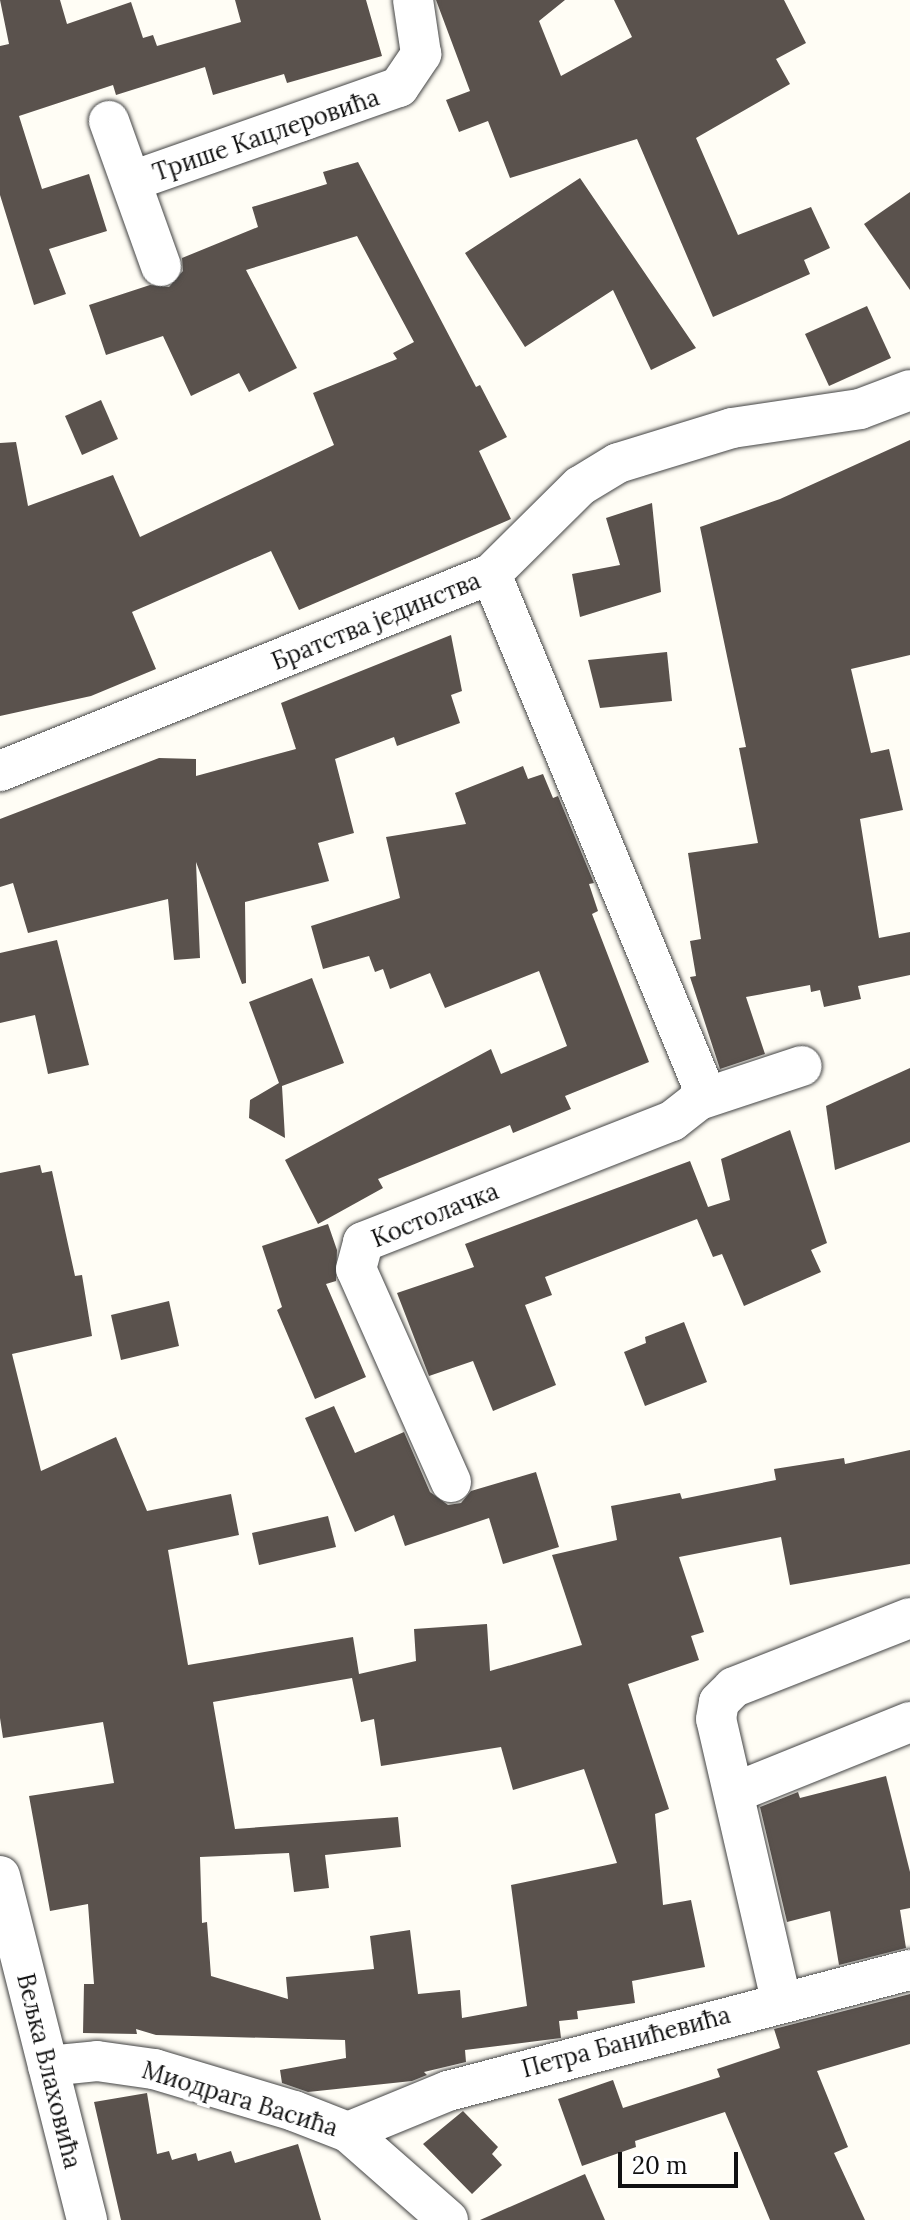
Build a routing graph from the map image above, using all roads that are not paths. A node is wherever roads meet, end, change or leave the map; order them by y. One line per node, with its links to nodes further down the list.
1 (413, 0): 3 (street, Трише Кацлеровића)
2 (109, 121): 3 (street, Трише Кацлеровића)
3 (132, 181): 4 (street, Трише Кацлеровића)
4 (161, 266)
5 (910, 390): 6 (street, Братства јединства)
6 (491, 574): 7 (street, Братства јединства); 9 (street)
7 (0, 771)
8 (802, 1066): 9 (street, Костолачка)
9 (699, 1100): 10 (street, Костолачка)
10 (451, 1482)
11 (910, 1618): 13 (street)
12 (910, 1722): 13 (street)
13 (736, 1792): 16 (street)
14 (0, 1876): 17 (street, Вељка Влаховића)
15 (910, 1970): 16 (street, Петра Банићевића)
16 (781, 2000): 18 (street, Петра Банићевића)
17 (48, 2066): 18 (street, Миодрага Васића); 19 (street, Вељка Влаховића)
18 (348, 2132): 20 (street, Миодрага Васића)
19 (87, 2220)
20 (448, 2220)

